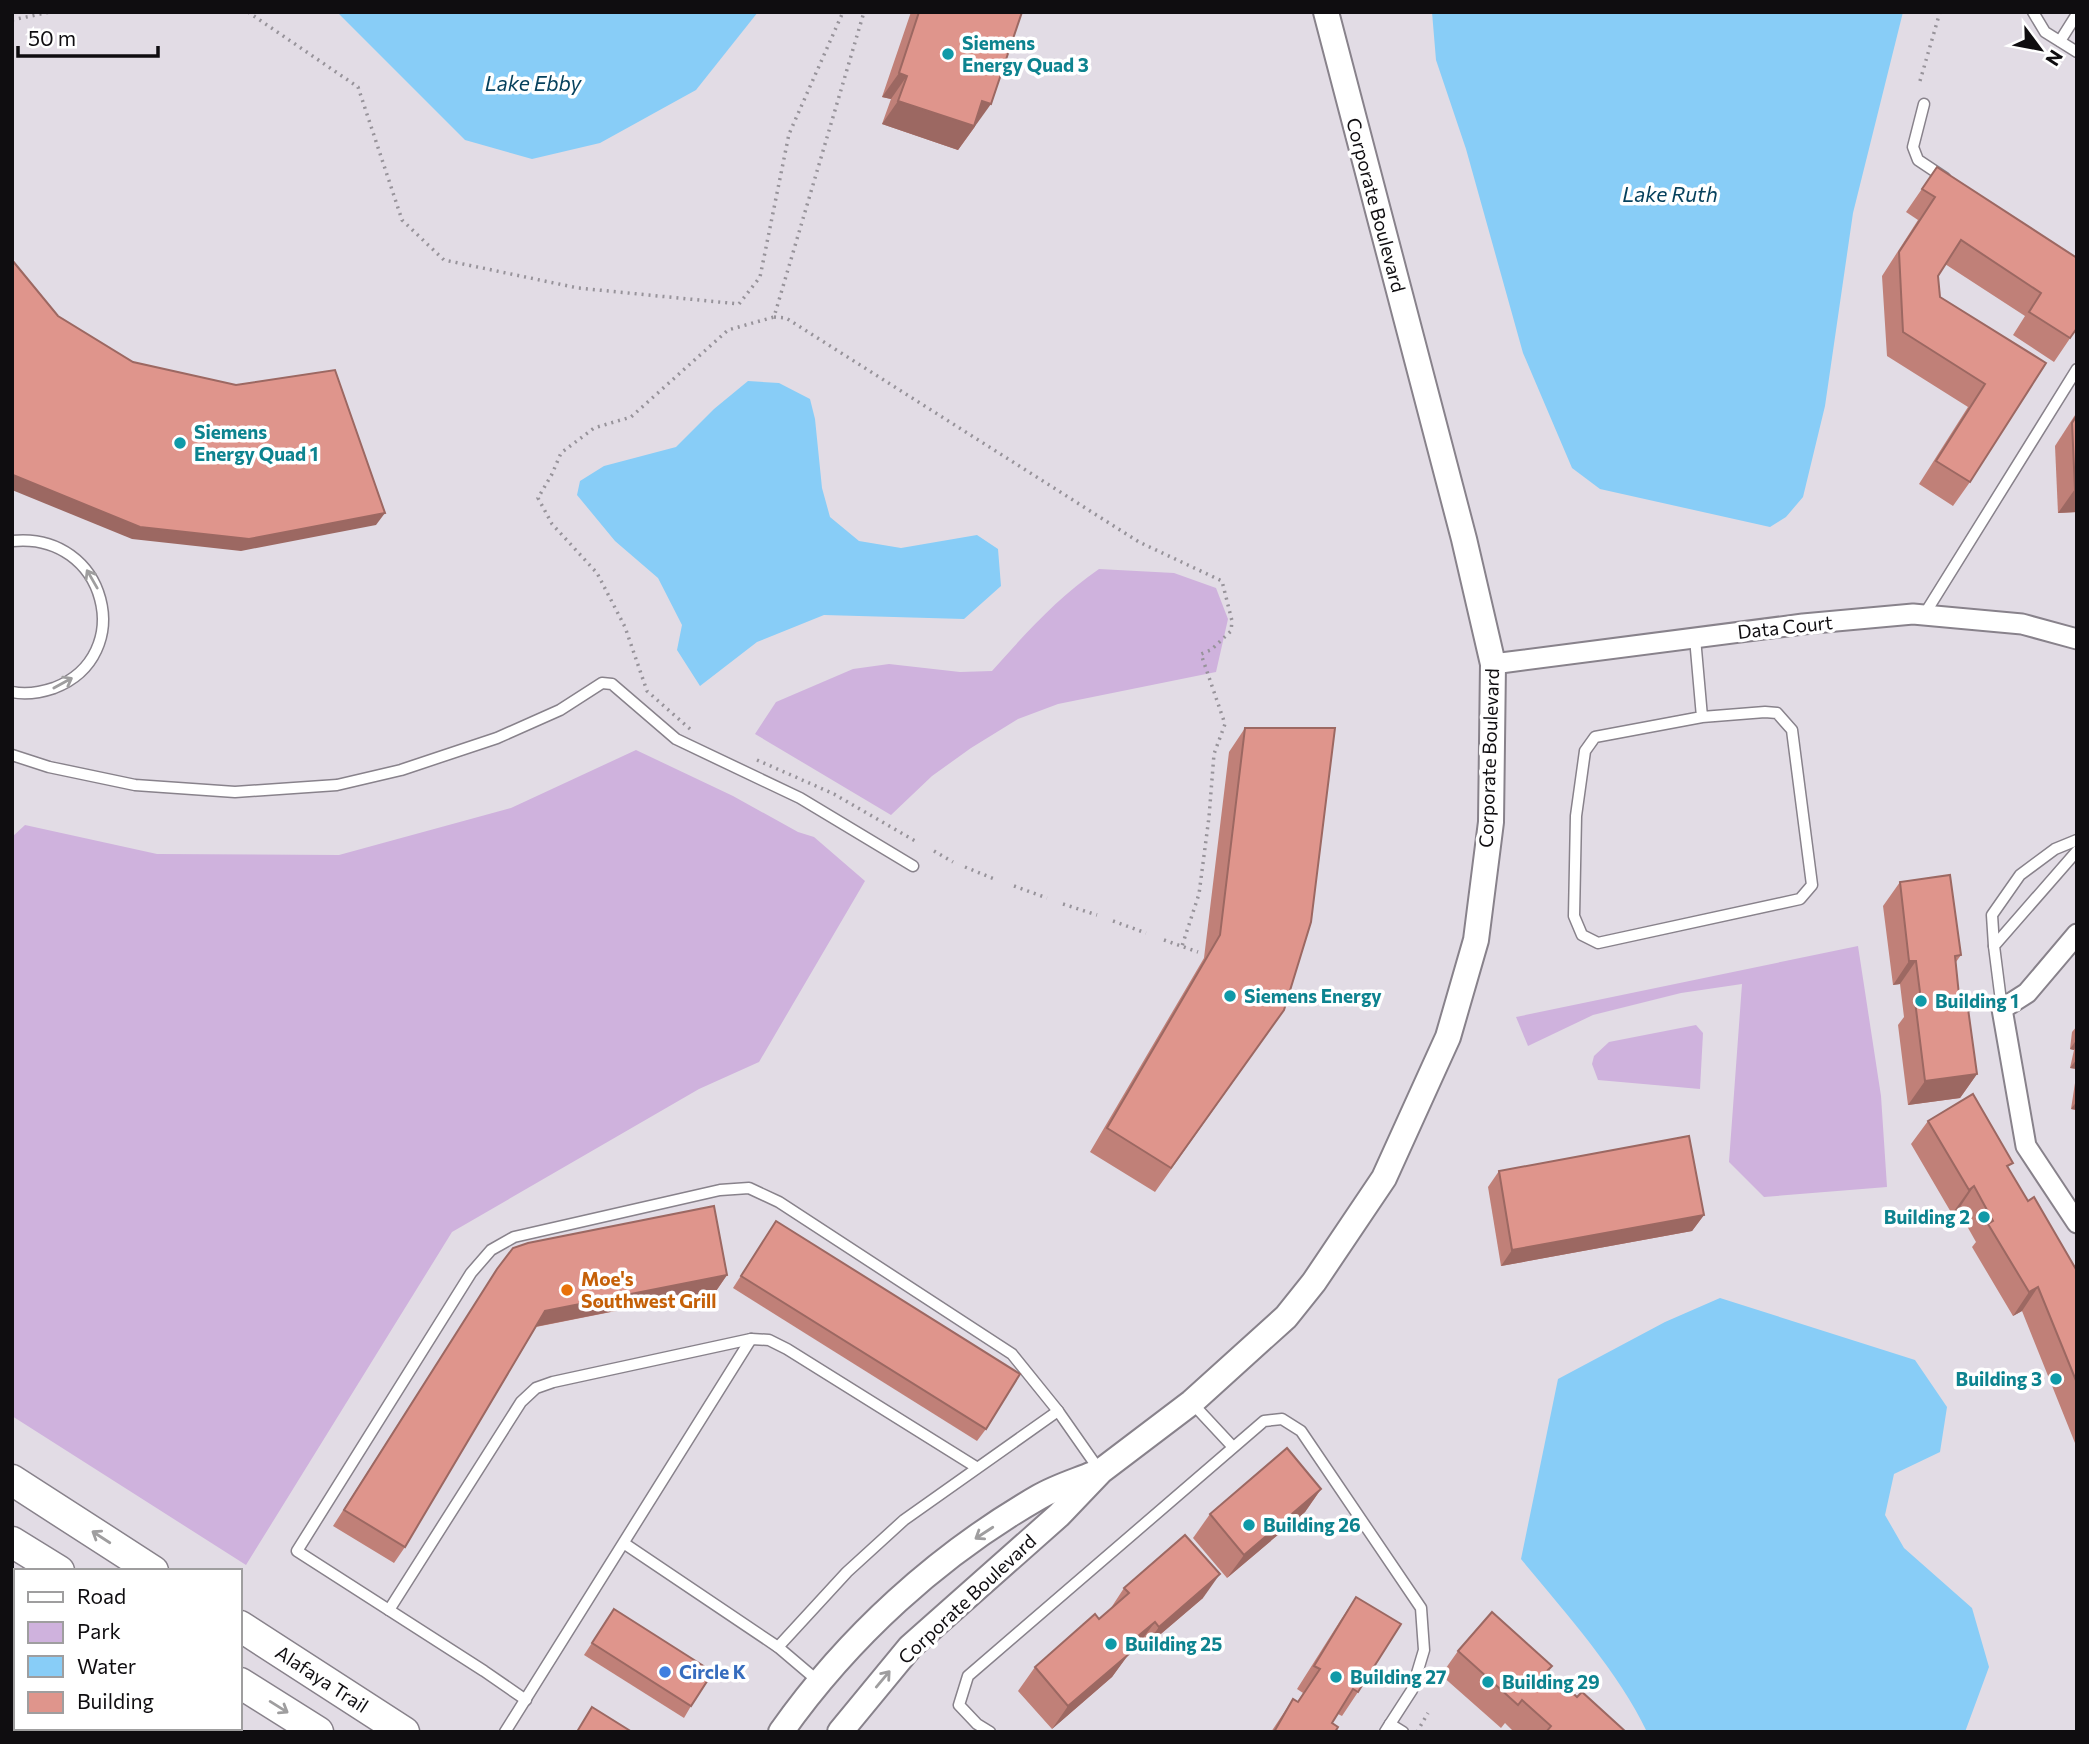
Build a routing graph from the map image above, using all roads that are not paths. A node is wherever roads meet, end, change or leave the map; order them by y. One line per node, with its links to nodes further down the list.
1 (1326, 12): 13 (street, Corporate Boulevard)
2 (2033, 12): 4 (lane)
3 (2077, 14): 4 (lane)
4 (2060, 41): 5 (lane)
5 (2077, 52)
6 (1924, 104): 7 (lane)
7 (1952, 183)
8 (2077, 369): 10 (lane)
9 (12, 541): 14 (lane, one-way to 9)
10 (1923, 615): 11 (street, Data Court); 12 (street, Data Court)
11 (1695, 638): 13 (street, Data Court); 15 (lane)
12 (2077, 639)
13 (1493, 664): 25 (street, Corporate Boulevard)
14 (12, 692)
15 (1702, 717): 15 (lane)
16 (12, 755): 19 (lane)
17 (2077, 840): 21 (lane)
18 (2077, 851): 21 (lane)
19 (913, 866)
20 (2077, 934): 22 (street)
21 (1994, 946): 22 (lane)
22 (2002, 1009): 23 (street)
23 (2077, 1223)
24 (751, 1339): 28 (lane); 32 (lane); 35 (lane)
25 (1192, 1402): 27 (lane); 29 (street, Corporate Boulevard)
26 (1059, 1410): 28 (lane); 29 (lane); 35 (lane)
27 (1233, 1447): 41 (lane); 47 (lane)
28 (976, 1468): 37 (lane)
29 (1101, 1471): 38 (street, Corporate Boulevard, one-way to 38); 42 (street, Corporate Boulevard, one-way to 29)
30 (12, 1480): 34 (main road, one-way to 30)
31 (12, 1542): 33 (main road)
32 (625, 1544): 37 (lane); 40 (lane)
33 (56, 1569)
34 (150, 1569)
35 (389, 1610): 40 (lane)
36 (242, 1627): 44 (main road, Alafaya Trail)
37 (778, 1647): 38 (lane)
38 (818, 1681): 46 (street, Corporate Boulevard)
39 (242, 1684): 43 (main road, one-way to 43)
40 (526, 1700): 45 (lane)
41 (1387, 1728): 48 (lane)
42 (848, 1729)
43 (318, 1732)
44 (404, 1732)
45 (505, 1732)
46 (781, 1732)
47 (990, 1732)
48 (1403, 1732)

